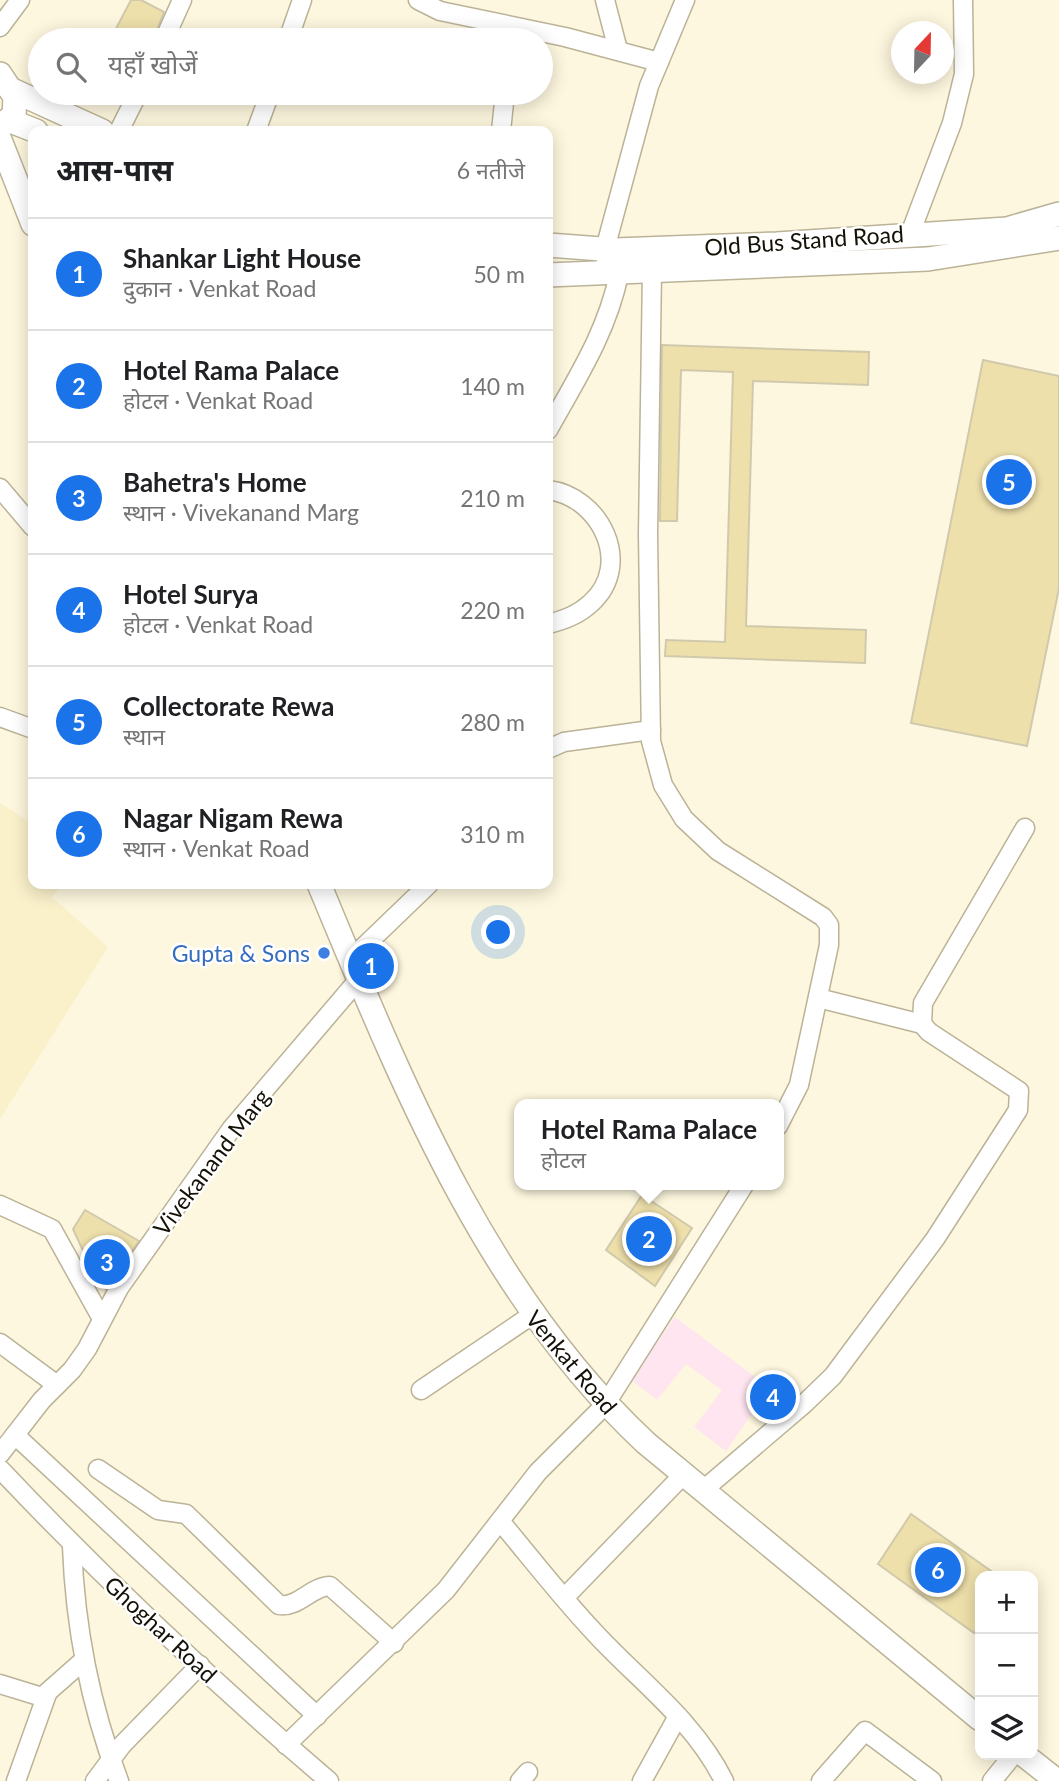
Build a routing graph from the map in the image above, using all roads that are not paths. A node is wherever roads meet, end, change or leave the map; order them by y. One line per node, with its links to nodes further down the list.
1 (20, 0): 8 (street)
2 (182, 0): 9 (street)
3 (302, 0): 10 (street)
4 (418, 0): 11 (street)
5 (605, 0): 13 (street)
6 (685, 0): 14 (street)
7 (963, 0): 29 (street)
8 (0, 27)
9 (169, 28)
10 (292, 28)
11 (492, 28)
12 (553, 40): 13 (street)
13 (618, 50): 14 (street)
14 (659, 62): 32 (street)
15 (5, 81): 16 (main road); 25 (main road)
16 (28, 93)
17 (52, 105): 21 (main road)
18 (132, 105): 22 (street)
19 (266, 105): 23 (street)
20 (504, 105): 24 (street)
21 (92, 126)
22 (122, 126)
23 (258, 126)
24 (502, 126)
25 (3, 129): 26 (main road); 27 (main road)
26 (28, 131)
27 (28, 208)
28 (1059, 214): 29 (main road, Old Bus Stand Road)
29 (910, 234): 32 (main road, Old Bus Stand Road)
30 (1059, 237): 33 (main road, Old Bus Stand Road)
31 (553, 245): 32 (main road, Old Bus Stand Road)
32 (605, 249): 34 (street)
33 (652, 271): 34 (main road, Old Bus Stand Road); 43 (street)
34 (614, 274): 35 (main road, Old Bus Stand Road); 36 (street)
35 (553, 275)
36 (553, 421)
37 (0, 488): 39 (street)
38 (553, 491): 40 (street)
39 (28, 521)
40 (553, 623)
41 (0, 717): 42 (street)
42 (28, 727)
43 (651, 730): 44 (street); 49 (street)
44 (553, 747)
45 (1025, 828): 50 (street)
46 (321, 889): 48 (main road, Venkat Road)
47 (425, 889): 48 (street, Vivekanand Marg)
48 (355, 969): 54 (main road, Venkat Road); 55 (street, Vivekanand Marg)
49 (818, 998): 50 (street); 51 (street)
50 (922, 1024): 65 (street)
51 (784, 1116)
52 (741, 1190): 59 (street)
53 (0, 1205): 55 (street)
54 (531, 1315): 58 (street); 59 (main road, Venkat Road)
55 (102, 1319): 57 (street, Vivekanand Marg)
56 (0, 1343): 57 (street)
57 (57, 1385): 60 (street, Vivekanand Marg)
58 (421, 1390)
59 (605, 1405): 64 (main road, Venkat Road); 66 (street)
60 (15, 1435): 61 (street, Vivekanand Marg); 75 (street)
61 (0, 1454)
62 (0, 1469): 67 (street, Ghoghar Road)
63 (98, 1469): 69 (street)
64 (684, 1474): 65 (main road, Venkat Road); 68 (street)
65 (702, 1491): 74 (main road, Venkat Road)
66 (500, 1521): 68 (street); 69 (street)
67 (72, 1546): 70 (street); 71 (street, Ghoghar Road)
68 (565, 1597): 76 (street)
69 (394, 1643): 75 (street)
70 (84, 1660): 73 (street); 78 (street)
71 (200, 1665): 77 (street, Ghoghar Road); 78 (street)
72 (0, 1684): 73 (street)
73 (47, 1694): 81 (street)
74 (975, 1715)
75 (317, 1716): 77 (street)
76 (678, 1716): 85 (street); 86 (street)
77 (286, 1745): 84 (street, Ghoghar Road)
78 (111, 1760): 82 (street); 83 (street)
79 (1009, 1760): 89 (street)
80 (1030, 1760): 90 (main road)
81 (16, 1781)
82 (94, 1781)
83 (119, 1781)
84 (329, 1781)
85 (642, 1781)
86 (724, 1781)
87 (821, 1781): 88 (street)
88 (932, 1781)
89 (992, 1781)
90 (1057, 1781)

